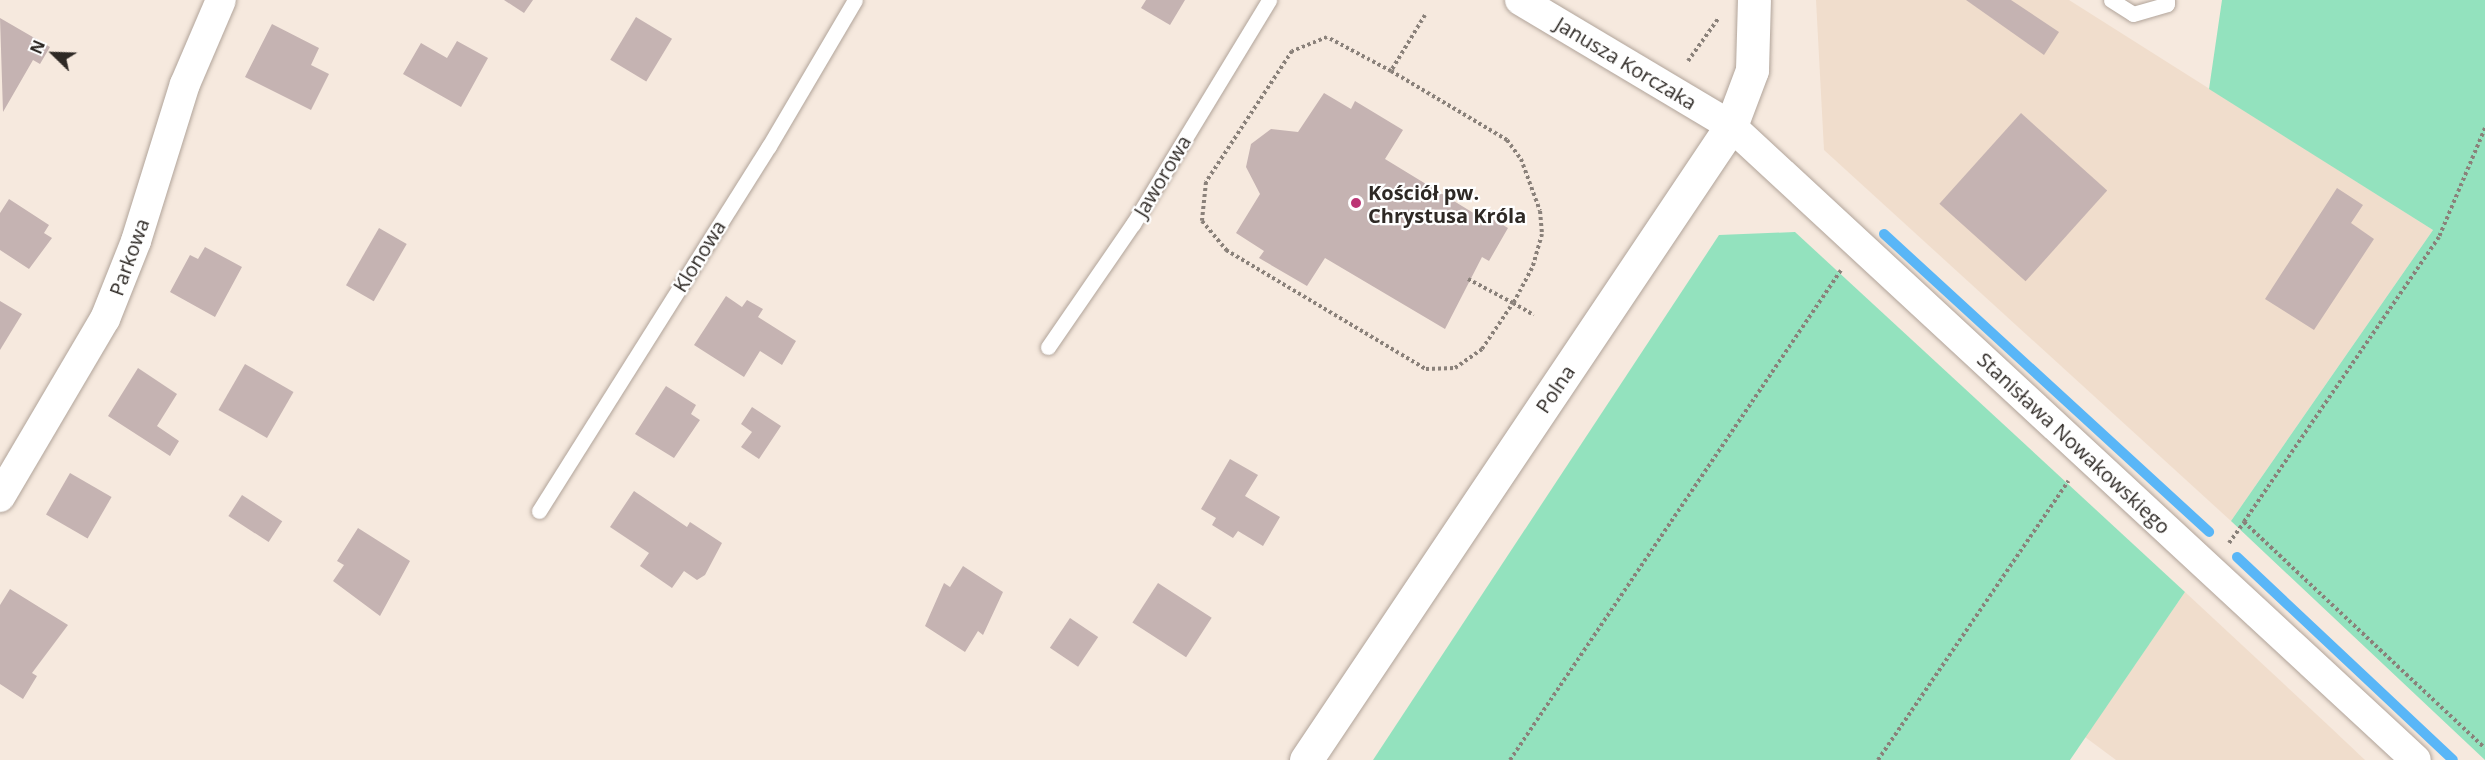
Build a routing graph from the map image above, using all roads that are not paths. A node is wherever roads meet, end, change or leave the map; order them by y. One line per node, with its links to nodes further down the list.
1 (221, 0): 10 (street, Parkowa)
2 (855, 0): 11 (lane, Klonowa)
3 (1269, 0): 9 (lane, Jaworowa)
4 (1520, 0): 8 (street, Janusza Korczaka)
5 (1754, 0): 8 (street, Polna)
6 (2111, 0): 7 (lane)
7 (2167, 0)
8 (1731, 126): 12 (street, Polna); 13 (street, Stanisława Nowakowskiego)
9 (1048, 347)
10 (0, 497)
11 (539, 511)
12 (1306, 760)
13 (2416, 760)

